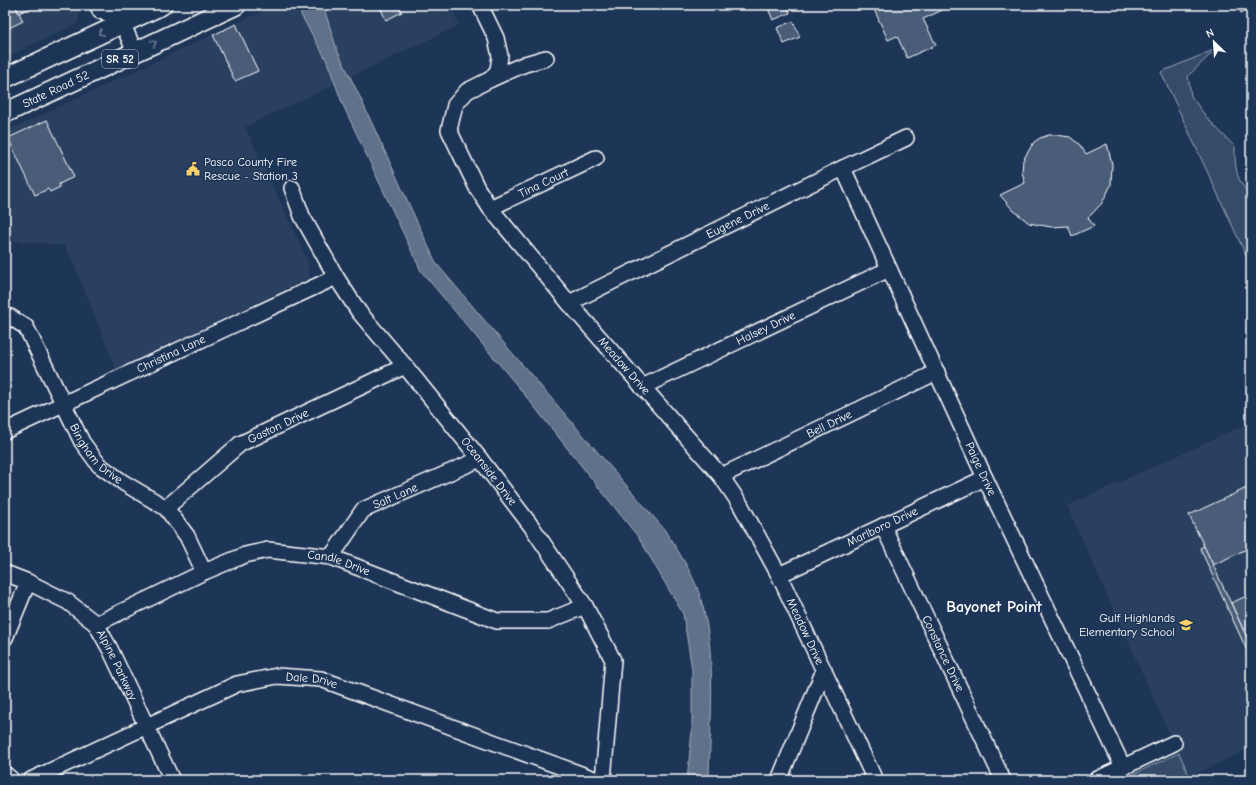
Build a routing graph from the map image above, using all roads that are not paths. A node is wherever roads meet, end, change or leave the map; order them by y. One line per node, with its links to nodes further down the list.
1 (98, 5): 6 (street)
2 (128, 5): 6 (street)
3 (162, 5): 6 (main road, SR 52)
4 (236, 5): 7 (main road, State Road 52 / SR 52, one-way to 4)
5 (480, 5): 10 (street)
6 (121, 21): 7 (street); 9 (main road, SR 52, one-way to 9)
7 (135, 52): 11 (main road, State Road 52 / SR 52)
8 (546, 58): 10 (street, Meadow Drive)
9 (5, 78)
10 (491, 79): 16 (street, Meadow Drive)
11 (5, 113)
12 (906, 138): 14 (street, Eugene Drive)
13 (596, 158): 16 (street, Tina Court)
14 (843, 168): 17 (street, Paige Drive); 19 (street, Eugene Drive)
15 (292, 188): 18 (street, Oceanside Drive)
16 (490, 208): 19 (street, Meadow Drive)
17 (889, 269): 22 (street, Paige Drive); 23 (street, Halsey Drive)
18 (336, 277): 21 (street, Oceanside Drive); 24 (street, Christina Lane)
19 (569, 303): 23 (street, Meadow Drive)
20 (8, 317): 24 (street, Bingham Drive)
21 (405, 366): 26 (street, Oceanside Drive); 29 (street, Gaston Drive)
22 (937, 372): 27 (street, Bell Drive); 28 (street, Paige Drive)
23 (642, 387): 27 (street, Meadow Drive)
24 (62, 404): 25 (street, Christina Lane); 29 (street, Bingham Drive)
25 (5, 431)
26 (480, 459): 31 (street, Salt Lane); 36 (street, Oceanside Drive)
27 (721, 476): 34 (street, Meadow Drive)
28 (985, 478): 30 (street, Marlboro Drive); 42 (street, Paige Drive)
29 (166, 508): 32 (street, Bingham Drive)
30 (884, 526): 34 (street, Marlboro Drive); 51 (street, Constance Drive)
31 (331, 557): 32 (street, Candle Drive); 36 (street, Candle Drive)
32 (204, 572): 37 (street, Candle Drive)
33 (5, 573): 35 (street, Alpine Parkway)
34 (779, 575): 39 (street, Meadow Drive)
35 (28, 582): 37 (street, Alpine Parkway); 38 (street)
36 (585, 606): 48 (street, Oceanside Drive)
37 (96, 624): 40 (street, Alpine Parkway)
38 (5, 638)
39 (824, 670): 49 (street, Meadow Drive); 50 (street, Meadow Drive)
40 (147, 726): 45 (street, Dale Drive); 46 (street, Alpine Parkway); 47 (street, Dale Drive)
41 (1174, 743): 42 (street)
42 (1123, 767): 52 (street)
43 (5, 774): 44 (street)
44 (12, 780)
45 (31, 780)
46 (172, 780)
47 (598, 780)
48 (604, 780)
49 (779, 780)
50 (875, 780)
51 (1004, 780)
52 (1096, 780)

